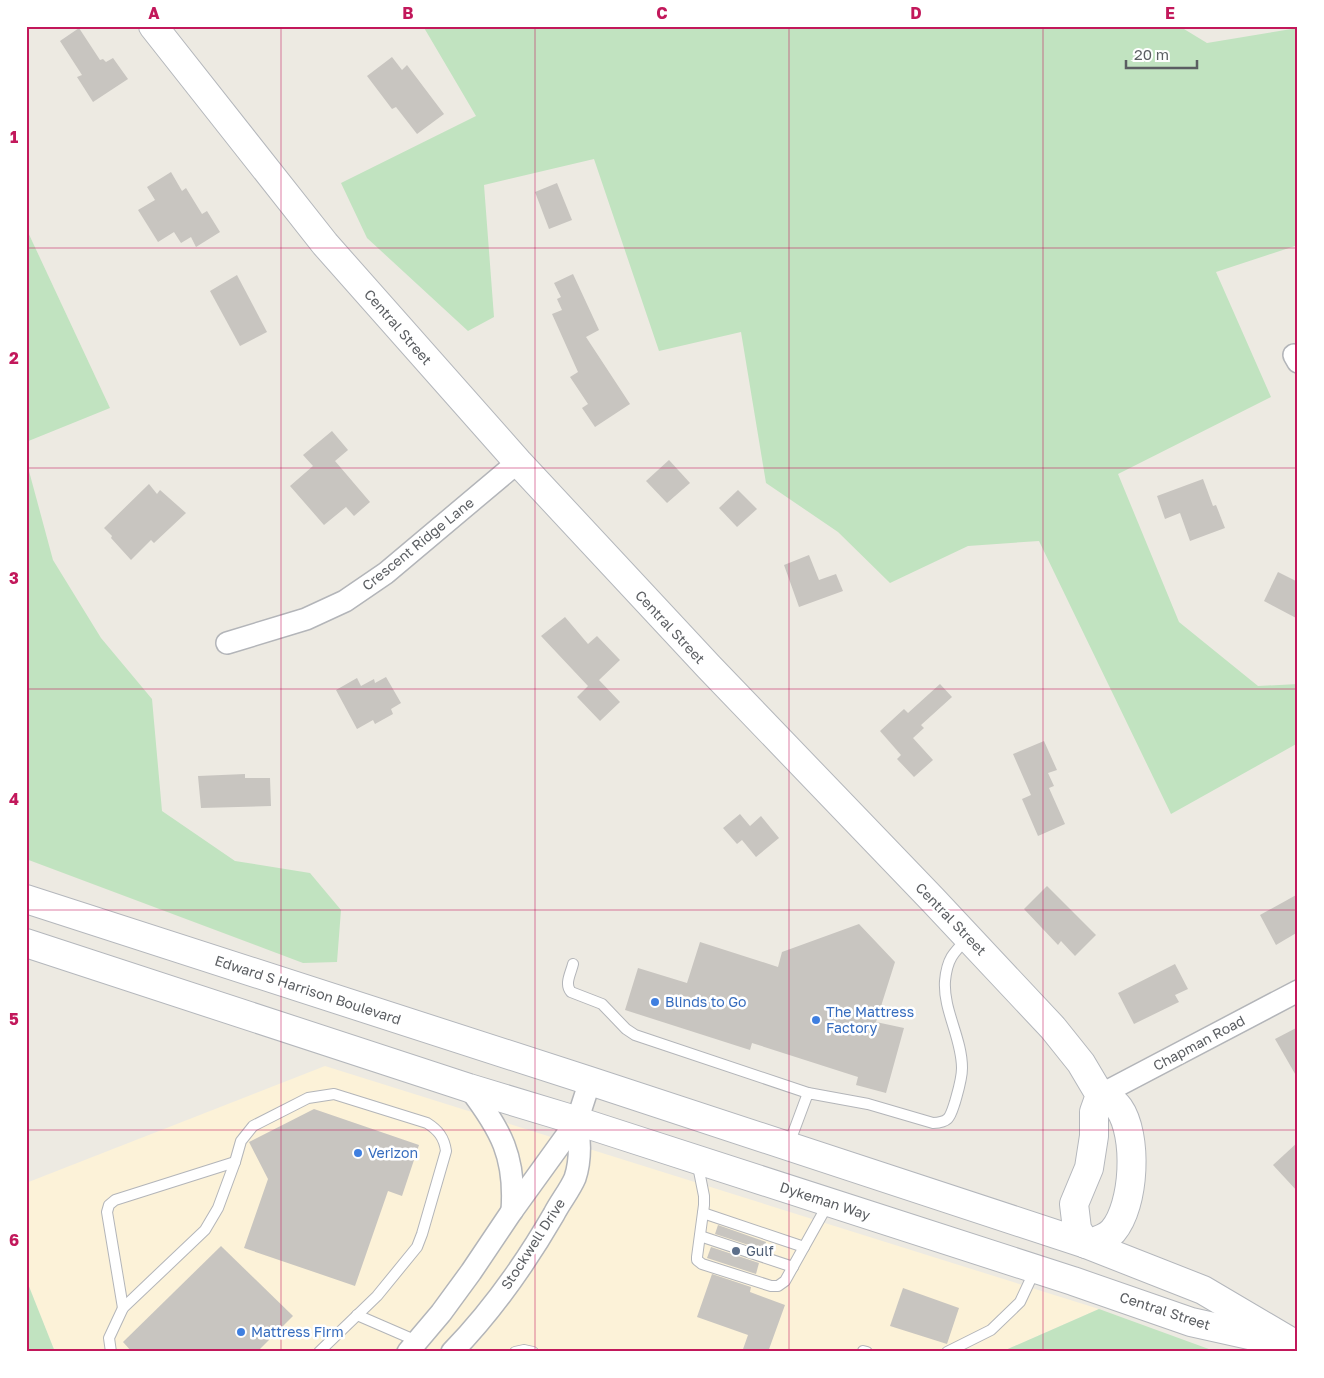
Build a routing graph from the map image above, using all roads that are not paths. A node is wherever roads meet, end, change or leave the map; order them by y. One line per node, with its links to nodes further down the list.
1 (153, 26): 2 (main road, Central Street)
2 (518, 462): 3 (street, Crescent Ridge Lane); 5 (main road, Central Street)
3 (227, 643)
4 (26, 900): 9 (main road, Edward S Harrison Boulevard)
5 (968, 938): 11 (lane); 12 (main road, Central Street)
6 (26, 942): 10 (main road)
7 (574, 964): 11 (lane)
8 (1298, 991): 12 (street, Chapman Road)
9 (590, 1081): 13 (street, Stockwell Drive); 14 (main road)
10 (469, 1088): 13 (main road); 18 (street)
11 (808, 1093): 14 (lane)
12 (1100, 1095): 21 (main road); 21 (main road)
13 (577, 1121): 15 (main road, Dykeman Way); 18 (street, Stockwell Drive); 32 (street, Stockwell Drive)
14 (788, 1146): 21 (main road)
15 (697, 1160): 17 (main road, Dykeman Way); 19 (lane)
16 (235, 1162): 26 (lane); 26 (lane); 27 (lane)
17 (829, 1203): 22 (lane); 24 (main road, Dykeman Way)
18 (512, 1211): 28 (street, Stockwell Drive)
19 (703, 1213): 20 (lane); 22 (lane)
20 (700, 1236): 23 (lane); 23 (lane)
21 (1086, 1244): 25 (main road); 29 (main road, Central Street)
22 (804, 1247): 23 (lane)
23 (793, 1267)
24 (1035, 1269): 25 (main road, Dykeman Way); 35 (lane)
25 (1073, 1281): 29 (main road, Central Street)
26 (122, 1308): 30 (lane)
27 (357, 1315): 28 (lane); 31 (lane)
28 (412, 1346)
29 (1297, 1346)
30 (111, 1352)
31 (319, 1352)
32 (452, 1352)
33 (515, 1352): 34 (lane)
34 (533, 1352)
35 (947, 1352)

